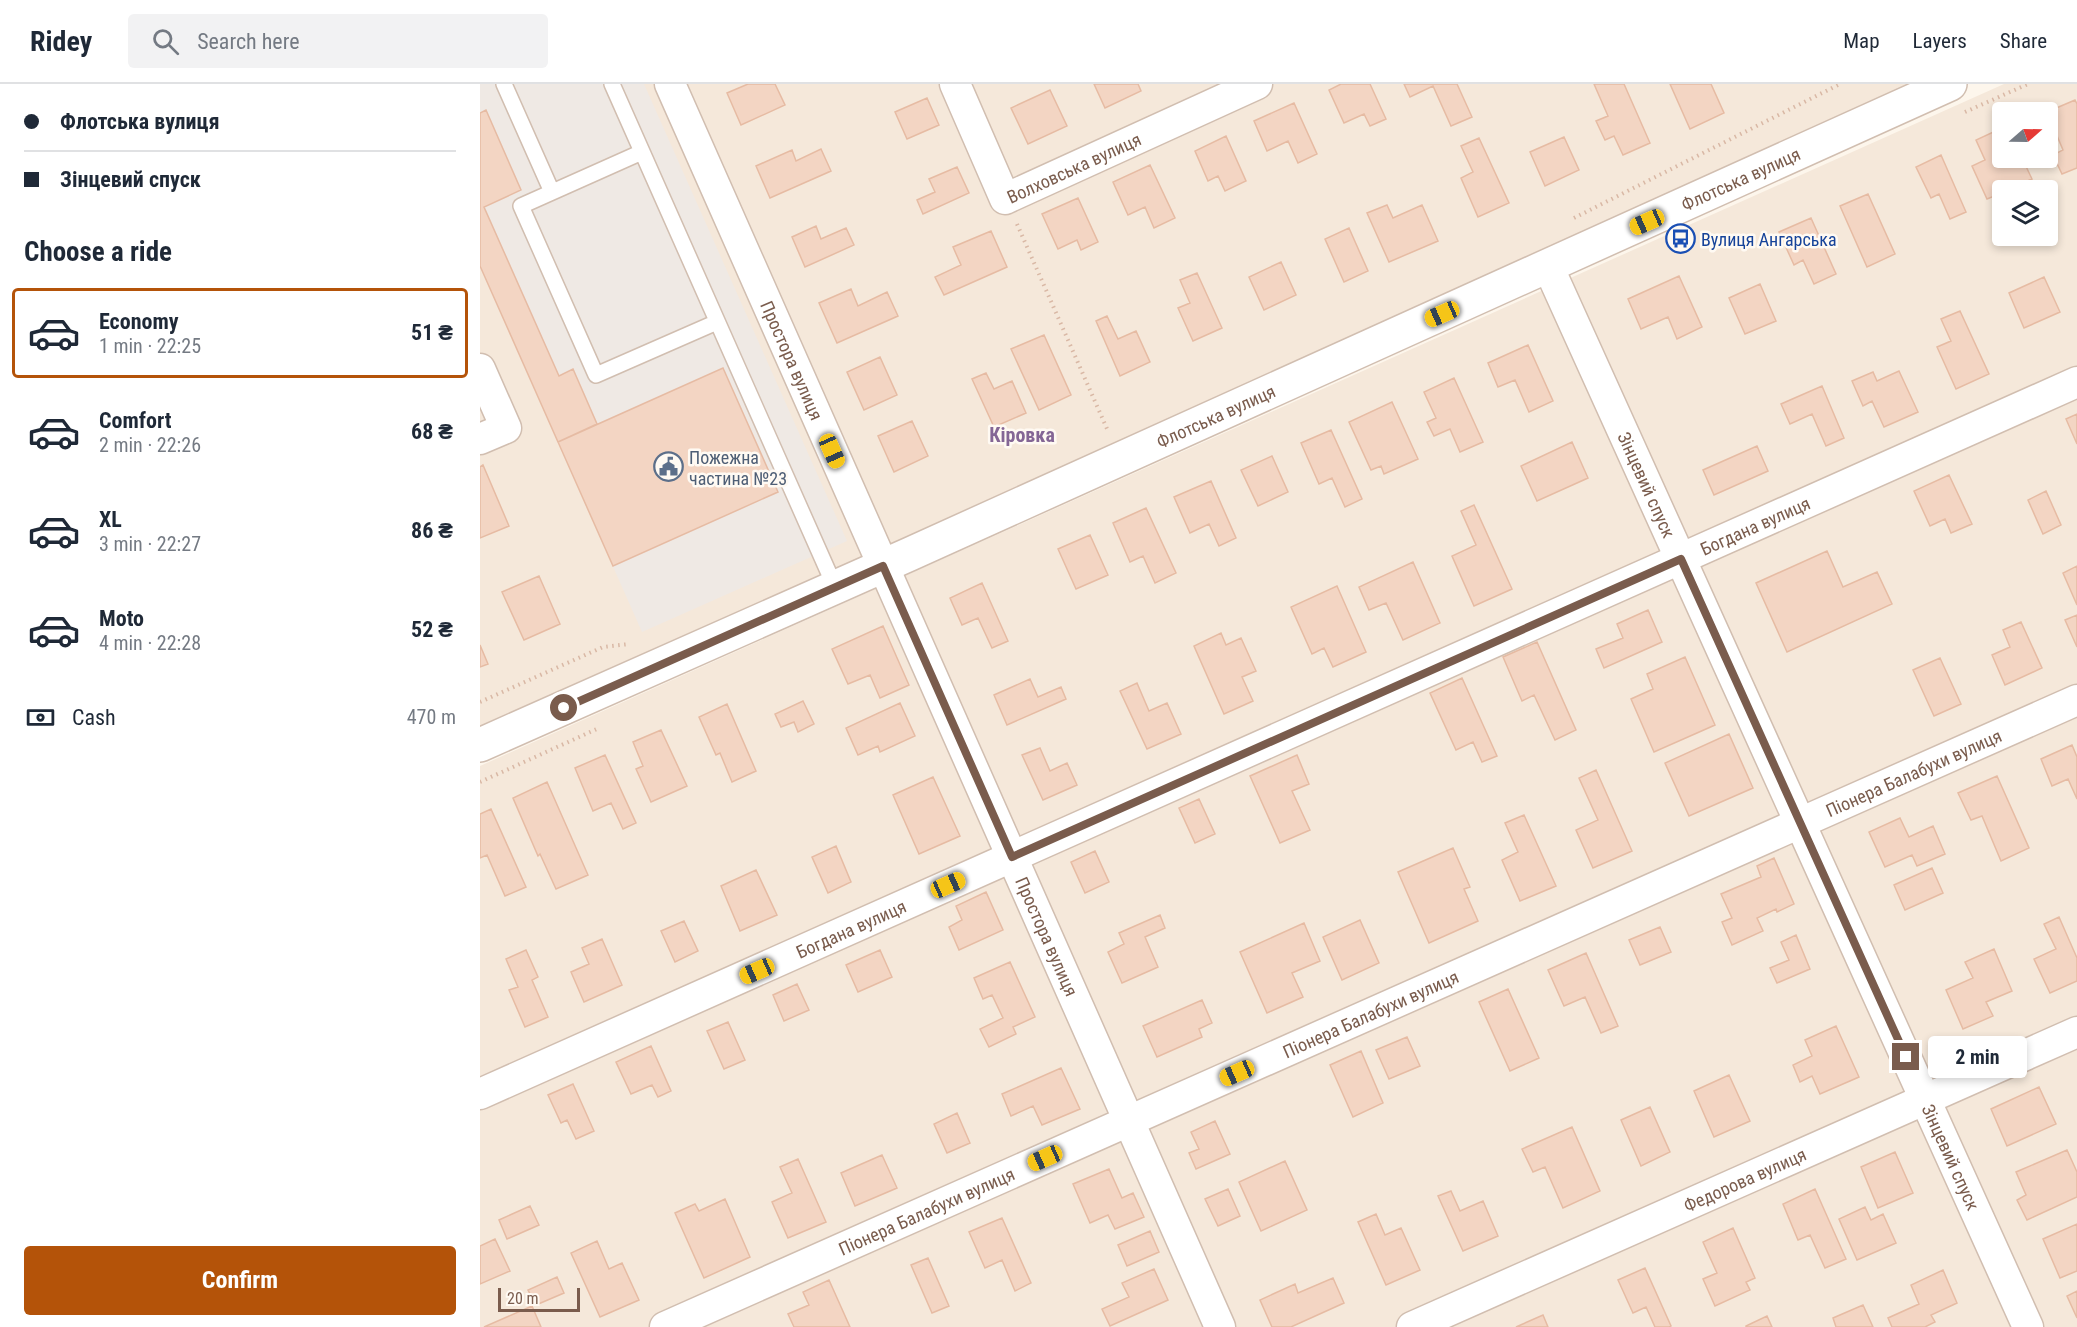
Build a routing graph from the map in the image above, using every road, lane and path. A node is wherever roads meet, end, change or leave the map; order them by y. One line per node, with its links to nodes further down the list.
1 (504, 84): 8 (lane)
2 (612, 84): 7 (lane)
3 (670, 84): 17 (street, Простора вулиця)
4 (955, 84): 9 (street, Волховська вулиця)
5 (1257, 84): 9 (street, Волховська вулиця)
6 (1950, 84): 10 (street, Флотська вулиця)
7 (642, 152): 8 (lane); 11 (lane)
8 (552, 192): 11 (lane)
9 (1005, 199): 14 (path)
10 (1548, 266): 16 (street, Зінцевий спуск); 17 (street, Флотська вулиця)
11 (717, 322): 18 (lane)
12 (480, 369): 15 (street)
13 (2077, 382): 16 (street, Богдана вулиця)
14 (1108, 431)
15 (493, 433)
16 (1681, 559): 23 (street, Зінцевий спуск); 24 (street, Богдана вулиця)
17 (883, 566): 18 (street, Флотська вулиця); 24 (street, Простора вулиця)
18 (835, 587): 22 (street, Флотська вулиця)
19 (638, 643): 21 (path)
20 (2077, 700): 23 (street, Піонера Балабухи вулиця)
21 (480, 702)
22 (480, 745)
23 (1800, 823): 27 (street, Зінцевий спуск); 28 (street, Піонера Балабухи вулиця)
24 (1012, 857): 26 (street, Богдана вулиця); 28 (street, Простора вулиця)
25 (2077, 1032): 27 (street, Федорова вулиця)
26 (480, 1094)
27 (1925, 1099): 31 (street, Федорова вулиця); 32 (street, Зінцевий спуск)
28 (1129, 1121): 29 (street, Піонера Балабухи вулиця); 30 (street, Простора вулиця)
29 (665, 1327)
30 (1220, 1327)
31 (1412, 1327)
32 (2028, 1327)

